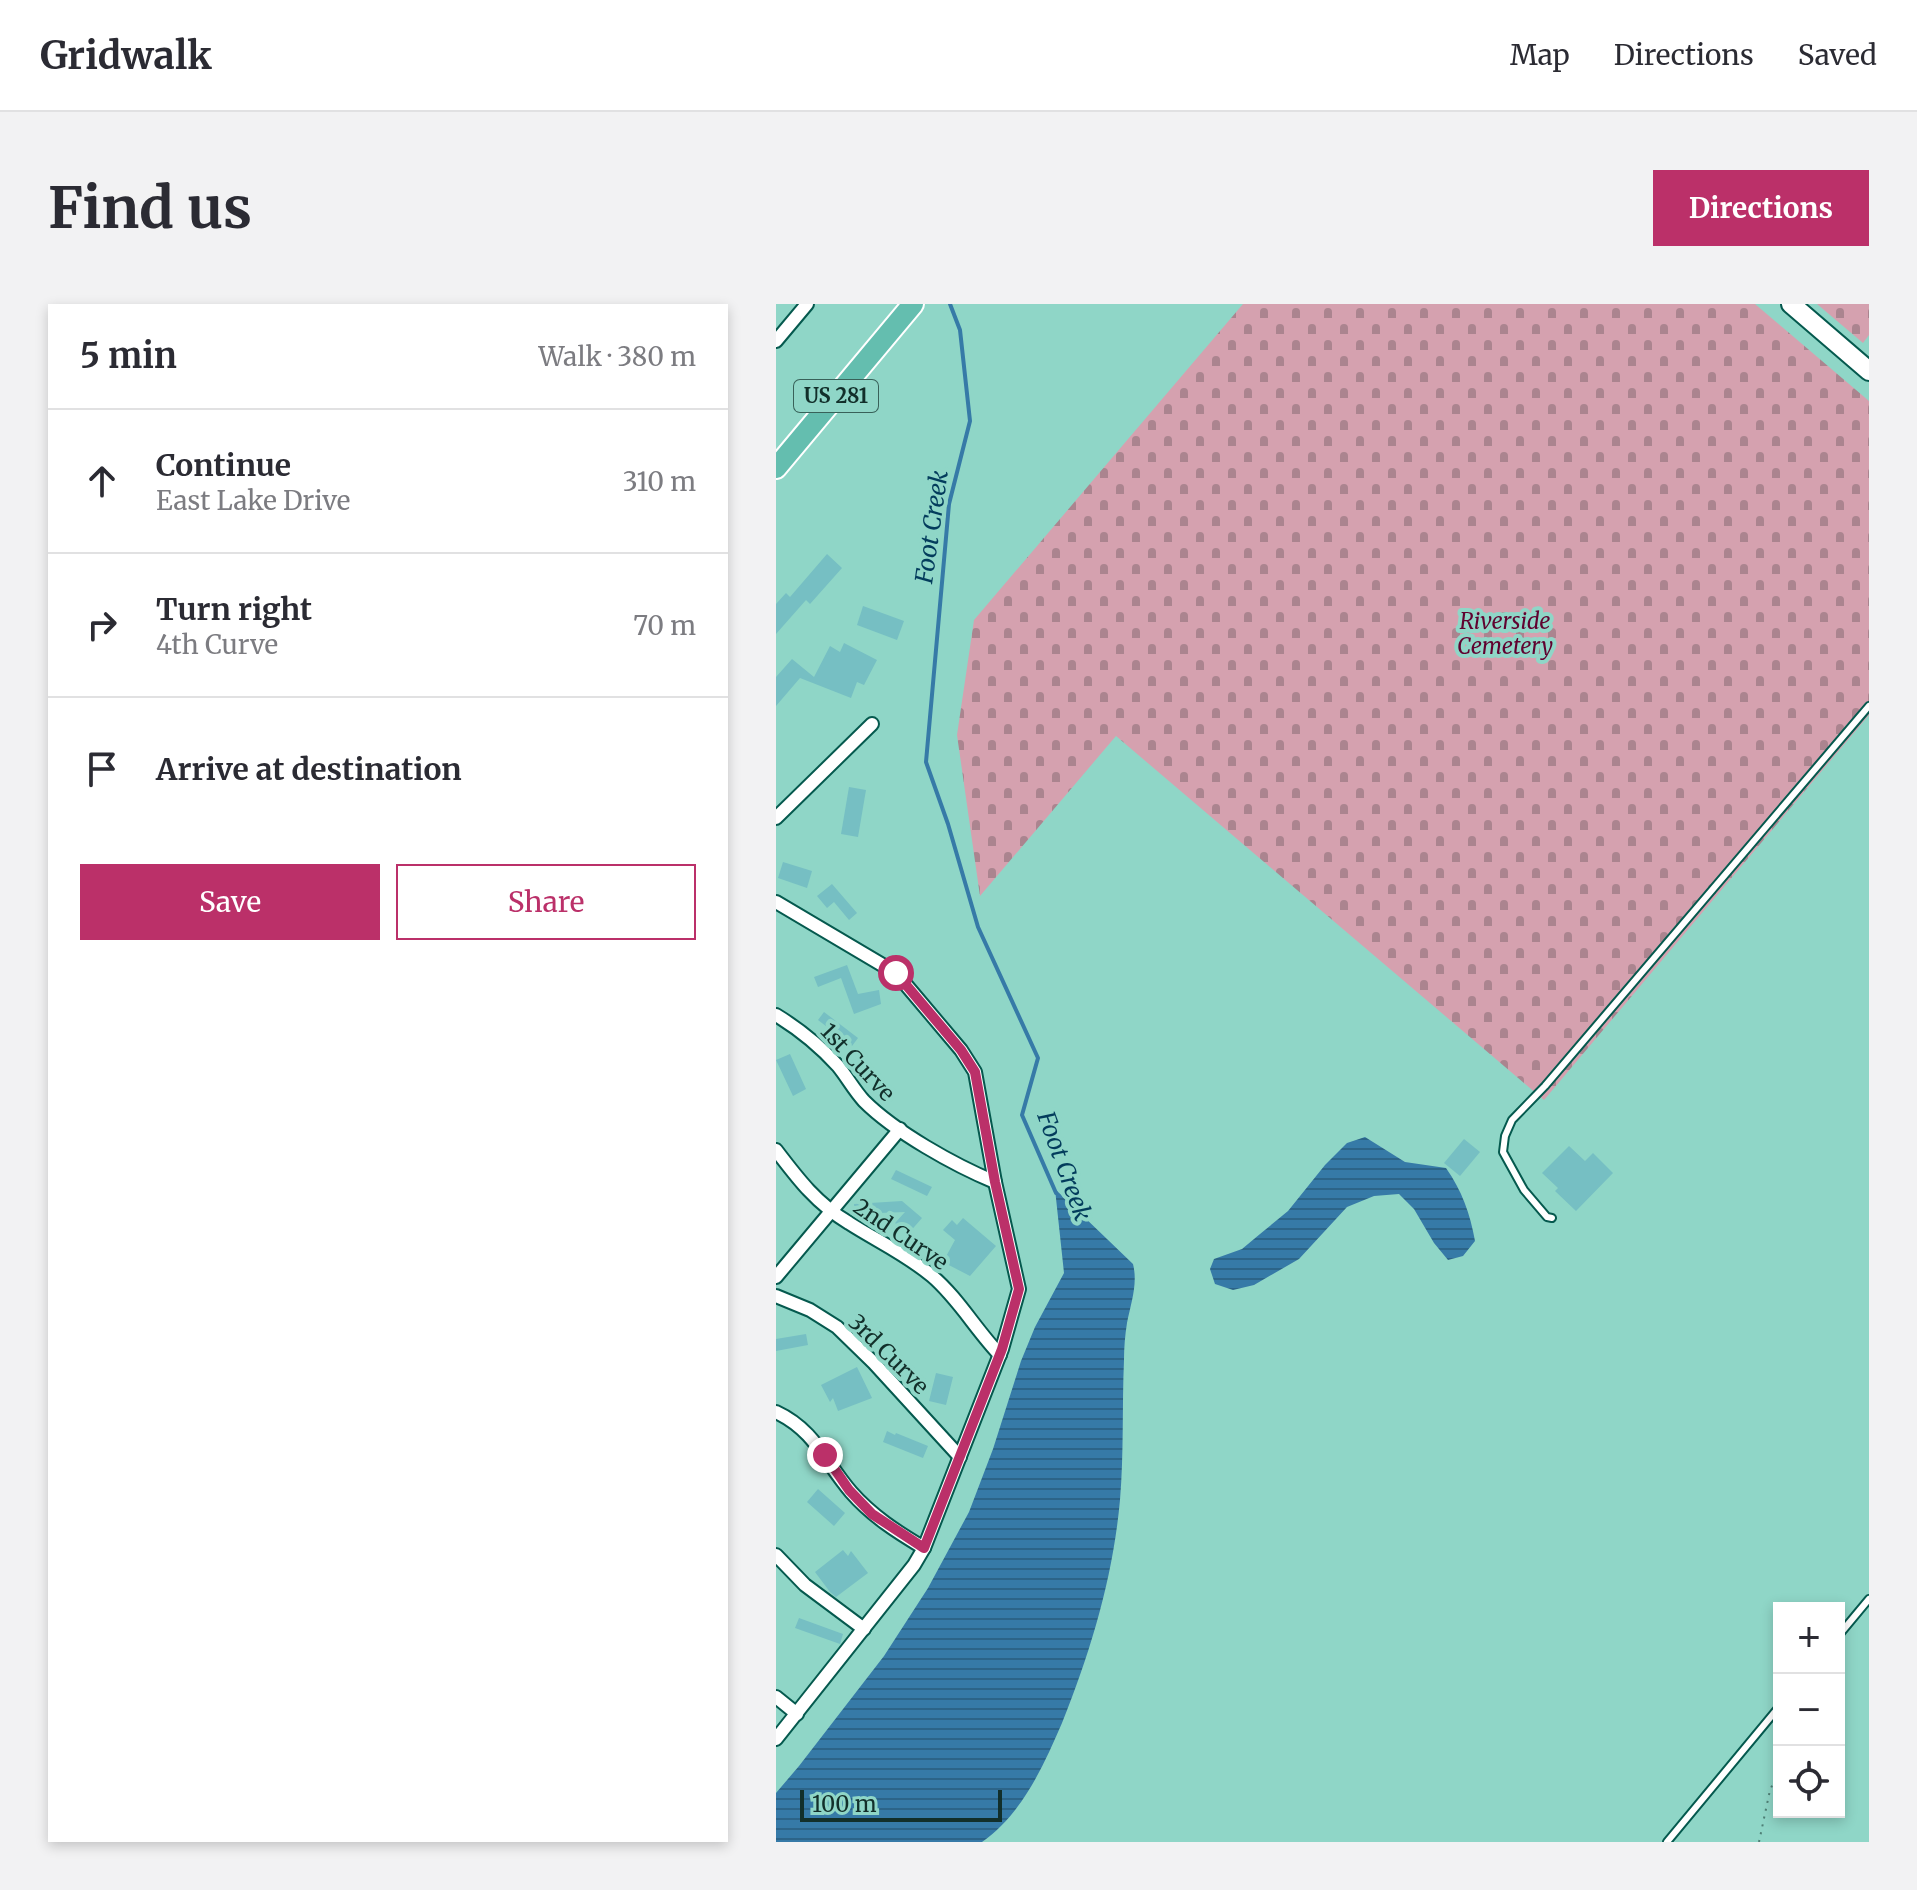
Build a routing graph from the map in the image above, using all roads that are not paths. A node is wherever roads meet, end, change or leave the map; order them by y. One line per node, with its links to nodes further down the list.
1 (807, 304): 4 (street)
2 (913, 304): 6 (highway, US 281)
3 (1791, 304): 5 (main road)
4 (776, 341)
5 (1869, 371)
6 (776, 468)
7 (1869, 706): 16 (lane)
8 (872, 724): 9 (street)
9 (776, 818)
10 (776, 902): 14 (street)
11 (776, 1015): 12 (street, 1st Curve)
12 (900, 1129): 14 (street, 1st Curve); 15 (street)
13 (776, 1150): 15 (street, 2nd Curve)
14 (995, 1182): 19 (street)
15 (832, 1211): 17 (street); 19 (street, 2nd Curve)
16 (1552, 1218)
17 (776, 1277)
18 (776, 1296): 21 (street, 3rd Curve)
19 (1000, 1355): 21 (street)
20 (776, 1412): 22 (street)
21 (960, 1457): 22 (street)
22 (924, 1548): 26 (street)
23 (776, 1555): 26 (street)
24 (1869, 1599): 25 (lane)
25 (1845, 1628)
26 (864, 1629): 28 (street)
27 (776, 1697): 28 (street)
28 (797, 1714): 30 (street)
29 (1773, 1714): 31 (lane)
30 (776, 1739)
31 (1667, 1842)

